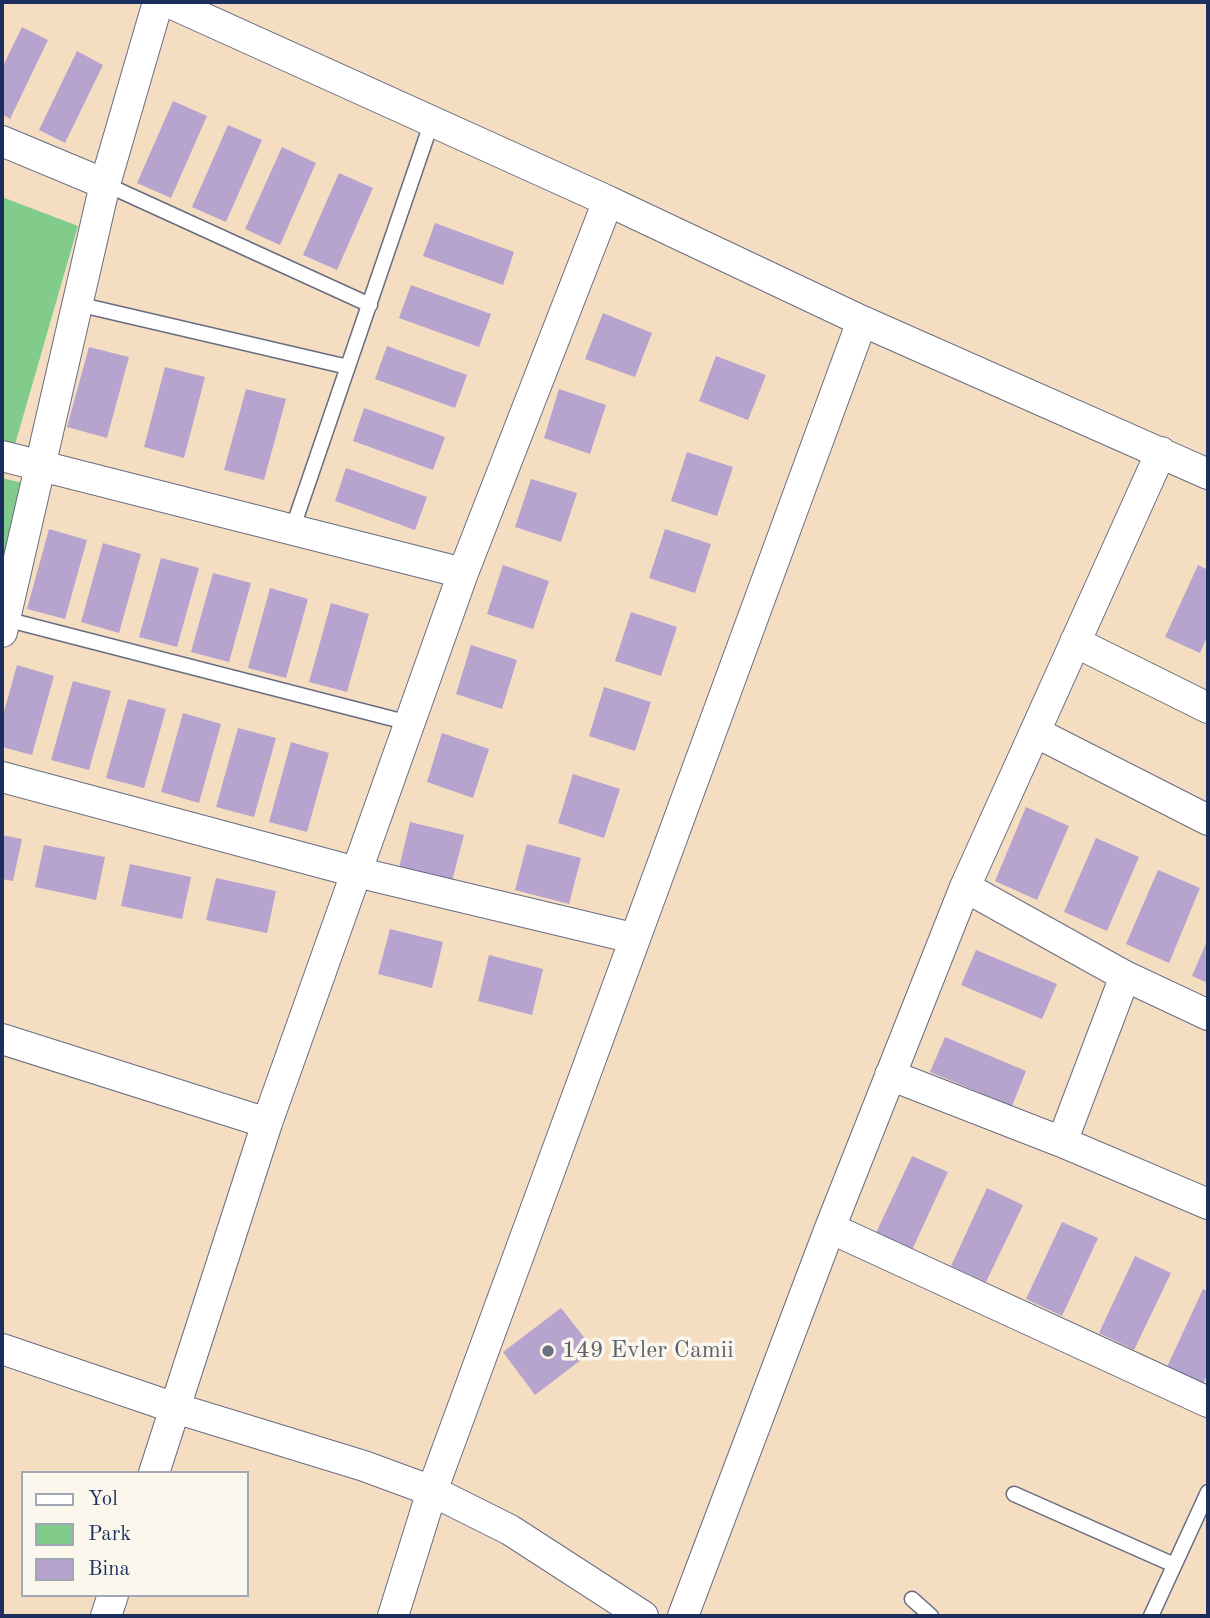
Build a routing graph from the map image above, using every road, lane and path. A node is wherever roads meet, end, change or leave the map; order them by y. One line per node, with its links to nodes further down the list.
1 (158, 2): 5 (street)
2 (168, 2): 3 (street)
3 (432, 121): 6 (street); 8 (lane)
4 (2, 141): 5 (street)
5 (105, 184): 7 (street); 8 (lane)
6 (608, 201): 9 (street); 16 (street)
7 (77, 304): 10 (lane); 13 (street)
8 (369, 305): 10 (lane)
9 (862, 321): 11 (street); 26 (street)
10 (348, 368): 15 (lane)
11 (1161, 452): 14 (street); 18 (street)
12 (2, 456): 13 (street)
13 (41, 467): 15 (street); 17 (street)
14 (1208, 474)
15 (292, 530): 16 (street)
16 (463, 573): 20 (street)
17 (3, 626): 20 (lane)
18 (1075, 642): 19 (street); 21 (street)
19 (1208, 708)
20 (410, 723): 24 (street)
21 (1035, 732): 23 (street); 25 (street)
22 (2, 777): 24 (street)
23 (1208, 820)
24 (356, 872): 26 (street); 31 (street)
25 (965, 887): 27 (street); 30 (street)
26 (633, 938): 39 (street)
27 (1125, 976): 28 (street); 32 (street)
28 (1208, 1015)
29 (2, 1039): 31 (street)
30 (890, 1075): 32 (street); 34 (street)
31 (267, 1123): 37 (street)
32 (1062, 1142): 33 (street)
33 (1208, 1204)
34 (830, 1228): 36 (street); 48 (street)
35 (2, 1349): 37 (street)
36 (1208, 1402)
37 (176, 1408): 38 (street); 39 (street)
38 (155, 1471)
39 (432, 1491): 46 (street); 47 (street)
40 (1208, 1492): 42 (lane)
41 (1014, 1494): 42 (lane)
42 (1172, 1564): 50 (lane)
43 (112, 1597): 45 (street)
44 (912, 1600): 49 (lane)
45 (106, 1616)
46 (393, 1616)
47 (643, 1616)
48 (683, 1616)
49 (931, 1616)
50 (1151, 1616)

